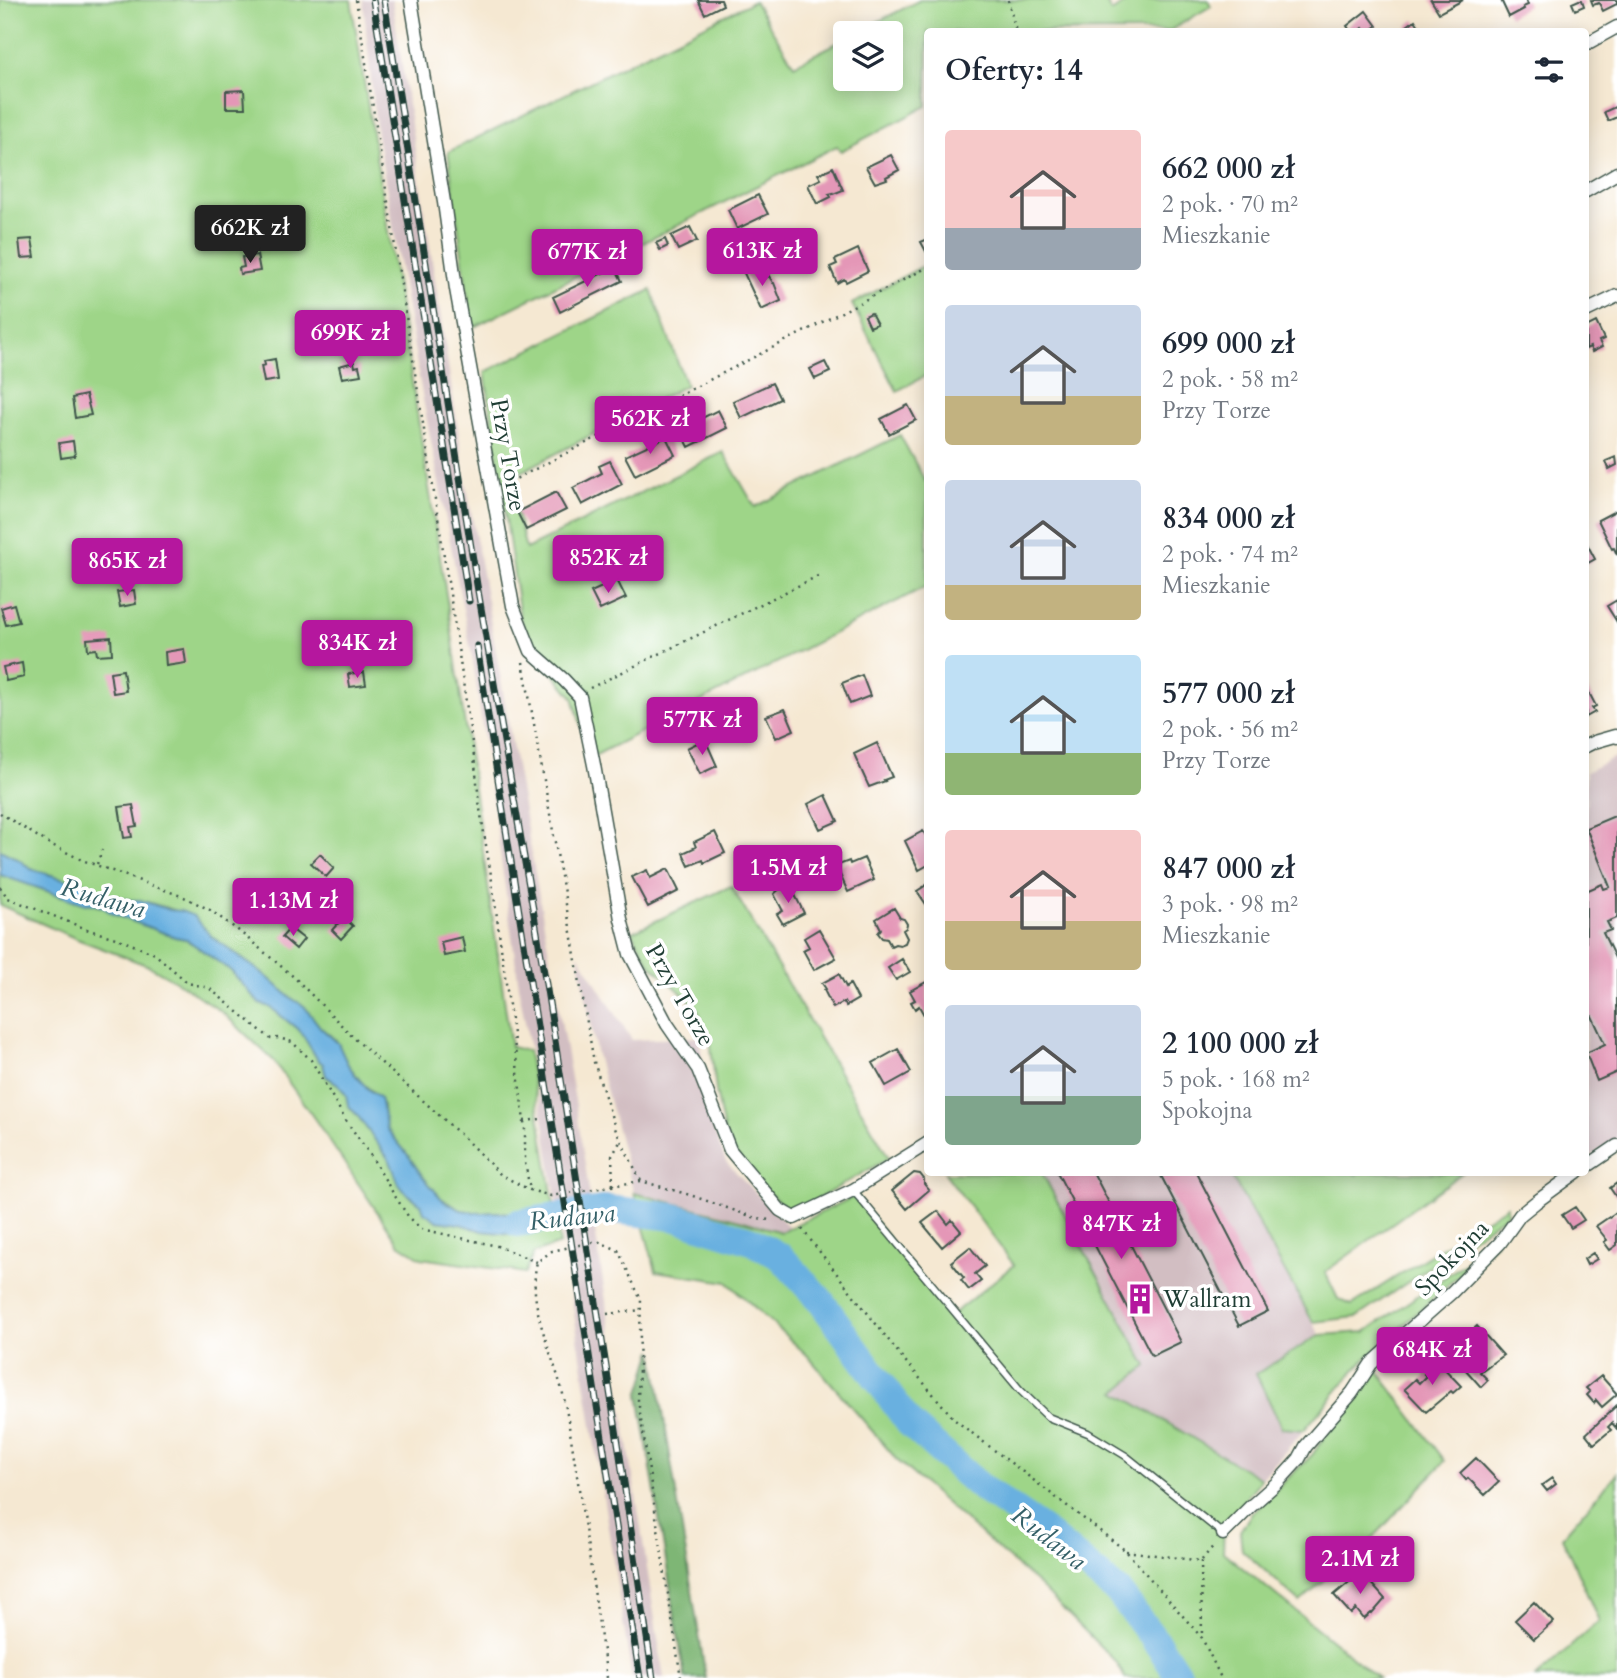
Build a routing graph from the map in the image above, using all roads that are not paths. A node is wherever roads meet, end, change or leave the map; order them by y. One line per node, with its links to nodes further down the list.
1 (411, 0): 14 (street, Przy Torze)
2 (1617, 27): 3 (street)
3 (1589, 42)
4 (1617, 173): 5 (street)
5 (1589, 189)
6 (1617, 296): 7 (street)
7 (1589, 310)
8 (1617, 737): 9 (street)
9 (1589, 745)
10 (924, 1145): 14 (street)
11 (1617, 1146): 12 (street)
12 (1589, 1165)
13 (1572, 1176): 15 (street, Spokojna)
14 (853, 1190): 15 (lane)
15 (1223, 1534)

